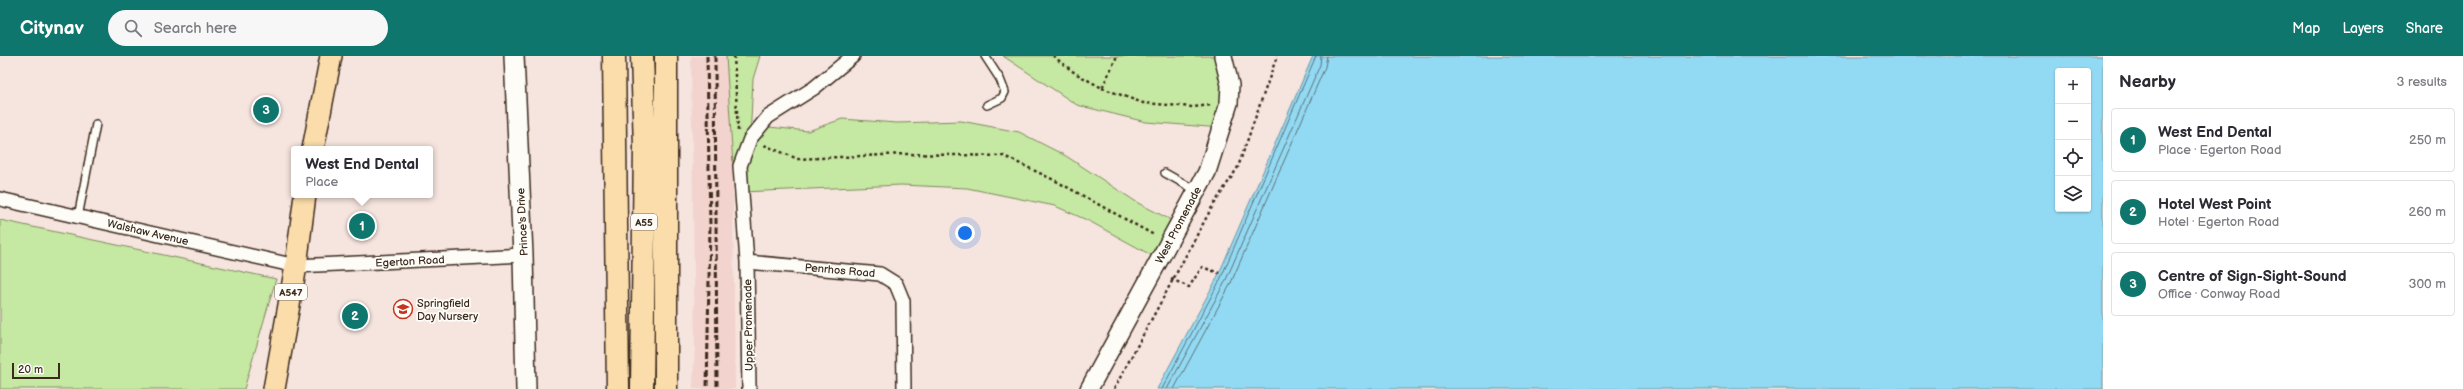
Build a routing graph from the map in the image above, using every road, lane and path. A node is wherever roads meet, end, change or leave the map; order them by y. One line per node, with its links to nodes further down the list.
1 (330, 56): 18 (main road)
2 (514, 56): 25 (main road, Prince's Drive)
3 (614, 56): 32 (highway)
4 (642, 56): 33 (highway, A55)
5 (734, 56): 17 (path)
6 (853, 56): 17 (street, Upper Promenade)
7 (985, 56): 15 (lane)
8 (1053, 56): 13 (path)
9 (1117, 56): 13 (path)
10 (1277, 56): 29 (path)
11 (1226, 57): 14 (street, West Promenade)
12 (666, 60): 34 (highway, A55)
13 (1102, 88): 14 (path)
14 (1229, 103): 20 (street, West Promenade)
15 (987, 105)
16 (96, 124): 23 (lane)
17 (744, 137): 24 (path); 26 (street, Upper Promenade)
18 (314, 146)
19 (1164, 173): 20 (lane)
20 (1197, 191): 24 (street, West Promenade)
21 (305, 198): 27 (main road, A547)
22 (0, 199): 23 (street, Walshaw Avenue)
23 (78, 217): 27 (street, Walshaw Avenue)
24 (1168, 243): 37 (street, West Promenade)
25 (524, 255): 27 (street, Egerton Road); 31 (main road, Prince's Drive)
26 (747, 262): 35 (street, Upper Promenade); 36 (street, Penrhos Road)
27 (296, 266): 30 (main road, A547)
28 (1219, 274): 29 (path)
29 (1171, 280): 38 (path)
30 (274, 389)
31 (526, 389)
32 (618, 389)
33 (642, 389)
34 (666, 389)
35 (749, 389)
36 (904, 389)
37 (1090, 389)
38 (1114, 389)

